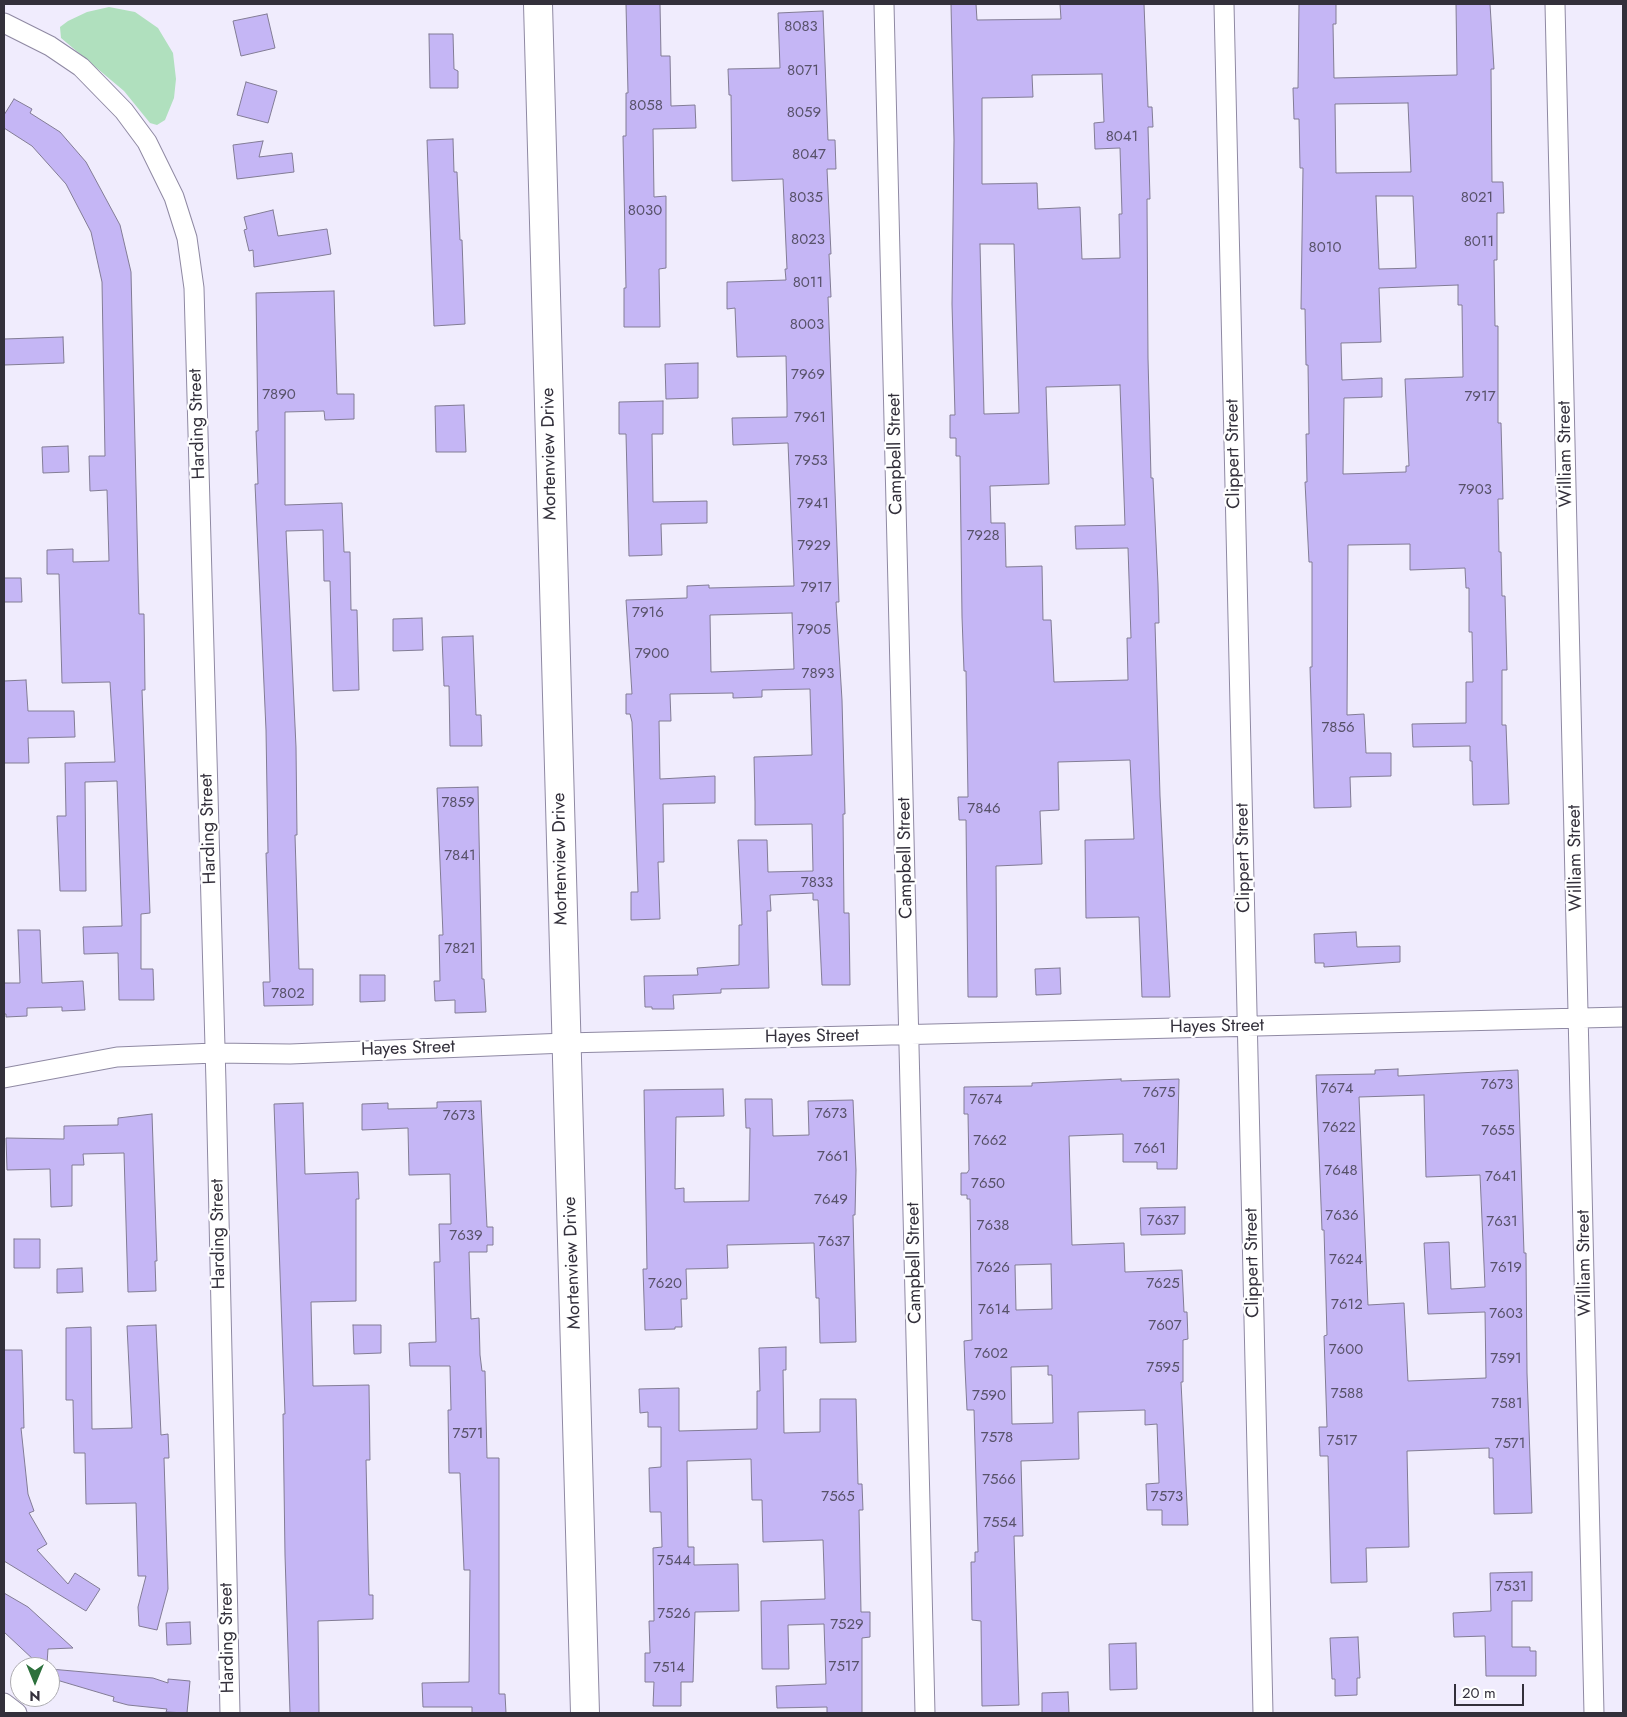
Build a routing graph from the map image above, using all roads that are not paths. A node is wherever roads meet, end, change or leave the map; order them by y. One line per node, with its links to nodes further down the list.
1 (538, 4): 10 (street, Mortenview Drive)
2 (884, 4): 9 (street, Campbell Street)
3 (1224, 4): 8 (street, Clippert Street)
4 (1555, 4): 7 (street, William Street)
5 (4, 24): 11 (street, Harding Street)
6 (1623, 1017): 7 (street, Hayes Street)
7 (1580, 1019): 8 (street, Hayes Street); 19 (street, William Street)
8 (1248, 1026): 9 (street, Hayes Street); 18 (street, Clippert Street)
9 (910, 1034): 10 (street, Hayes Street); 17 (street, Campbell Street)
10 (566, 1043): 11 (street, Hayes Street); 16 (street, Mortenview Drive)
11 (215, 1053): 12 (street, Hayes Street); 15 (street, Harding Street)
12 (4, 1078)
13 (4, 1703): 14 (street)
14 (17, 1713)
15 (230, 1713)
16 (585, 1713)
17 (925, 1713)
18 (1263, 1713)
19 (1594, 1713)

